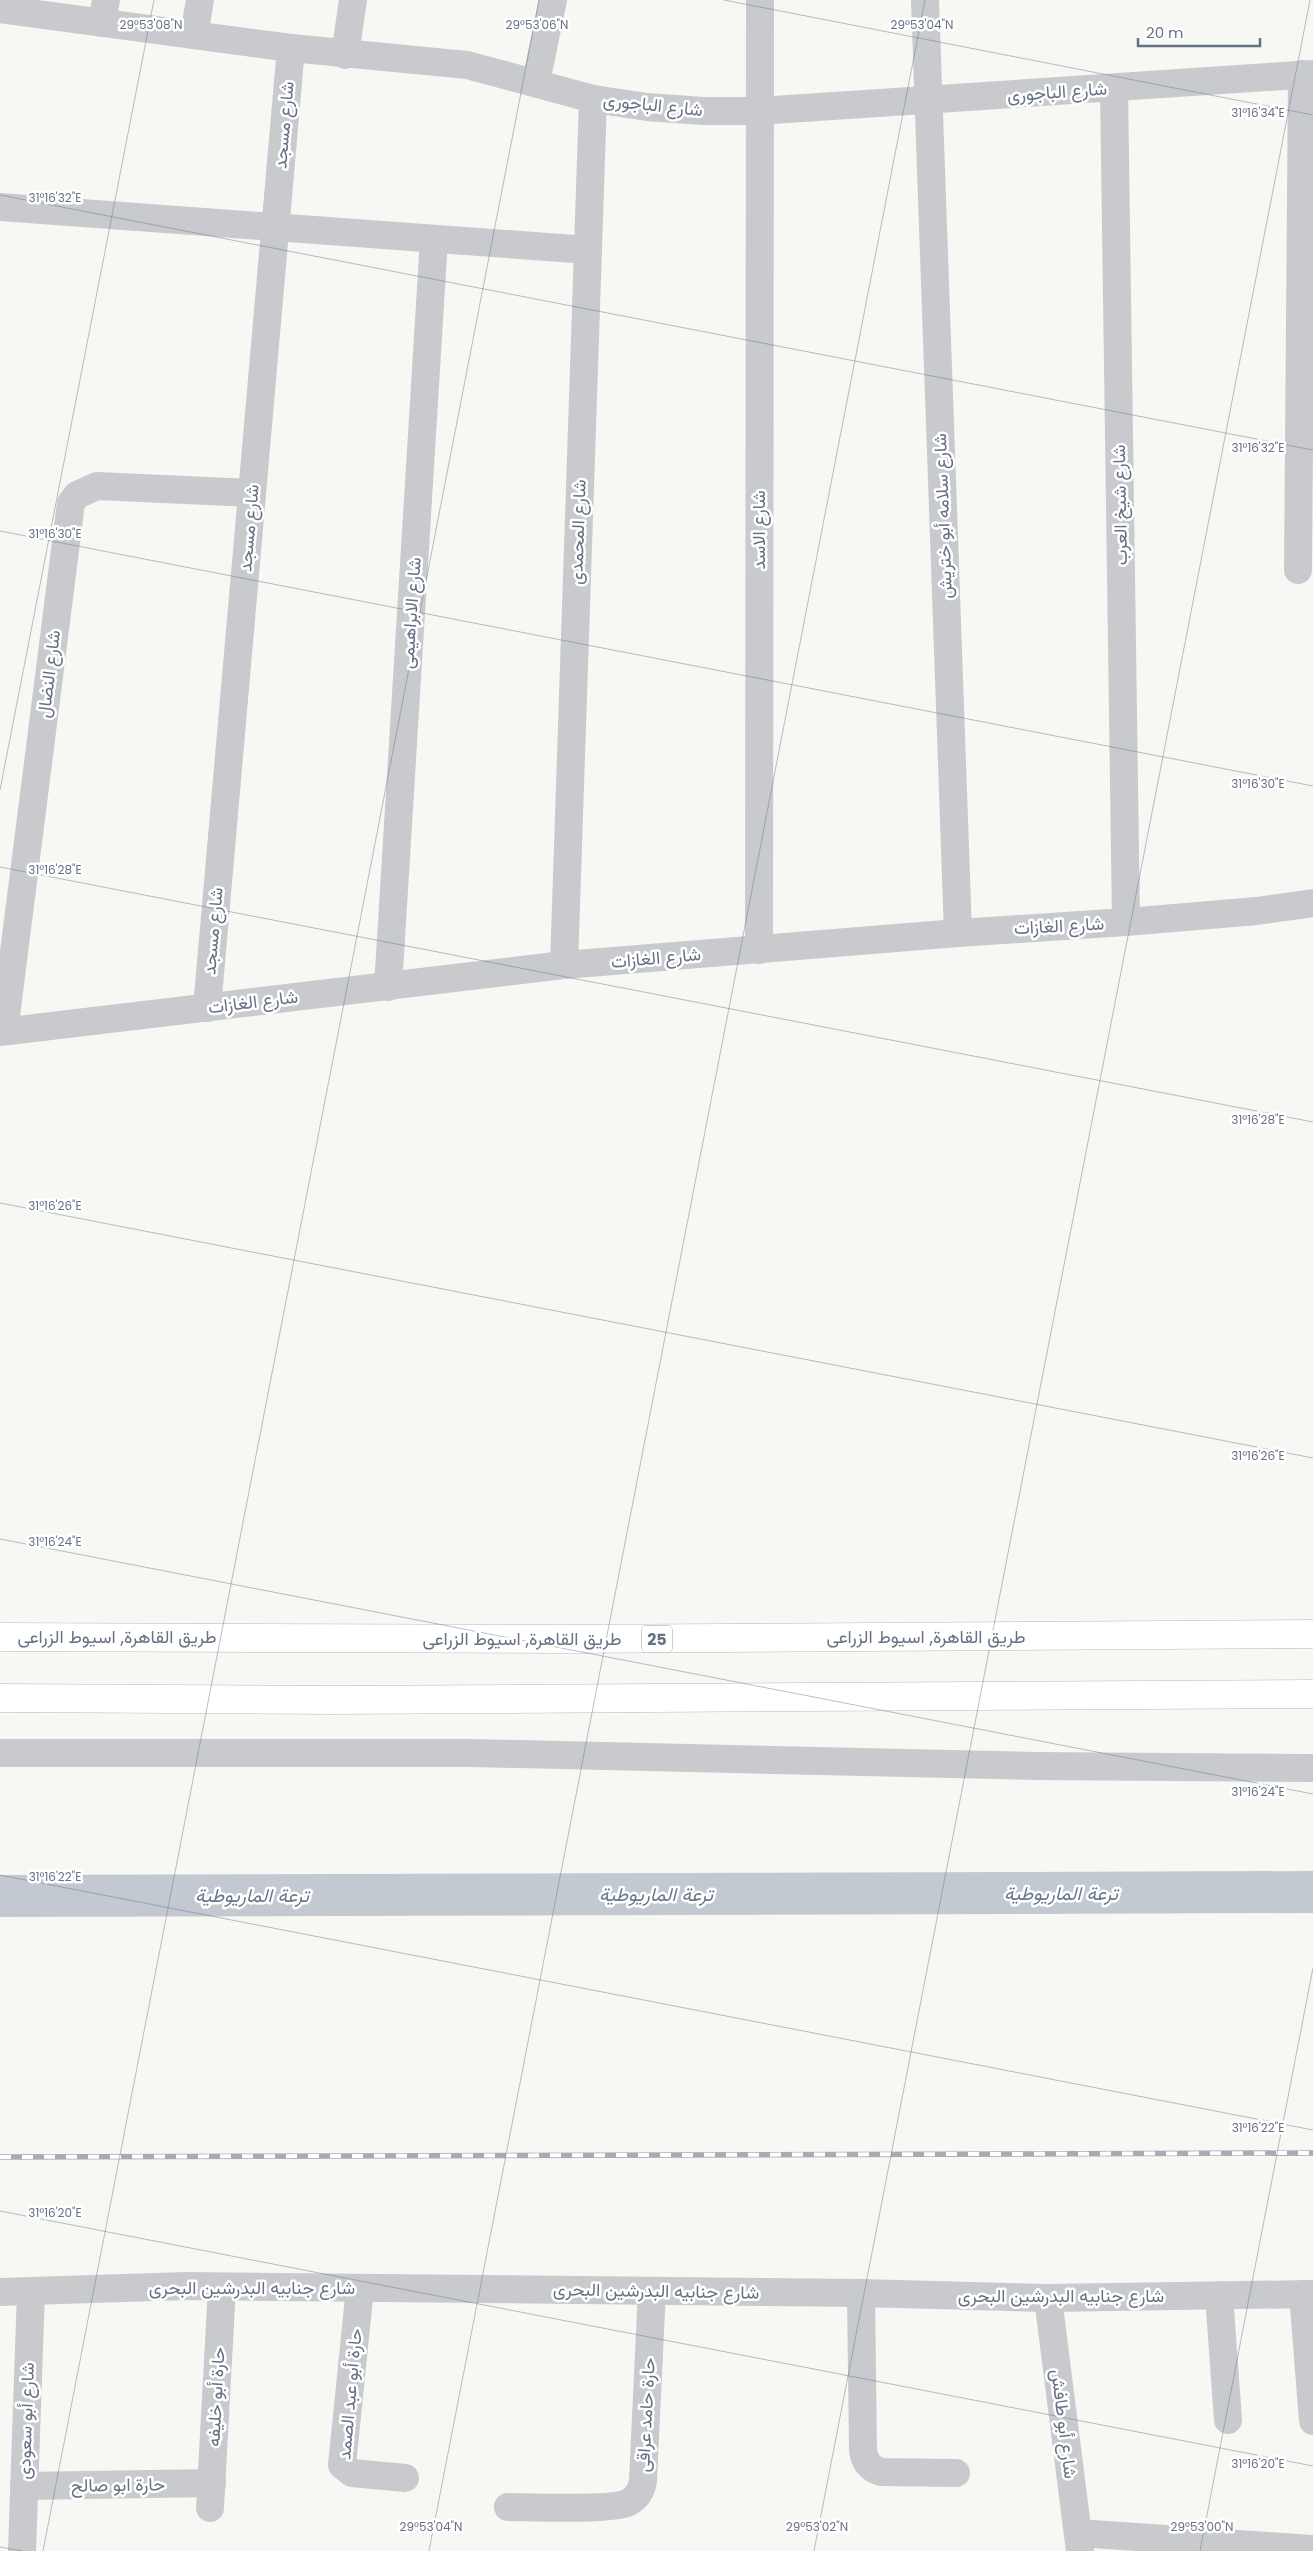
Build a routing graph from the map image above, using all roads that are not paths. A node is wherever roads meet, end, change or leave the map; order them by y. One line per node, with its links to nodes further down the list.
1 (200, 0): 8 (street)
2 (353, 0): 10 (street)
3 (553, 0): 12 (street)
4 (760, 0): 16 (street, شارع الاسد)
5 (925, 0): 15 (street, شارع سلامه أبو ختريش)
6 (0, 9): 7 (street, شارع الباجورى)
7 (104, 11): 8 (street, شارع الباجورى)
8 (194, 35): 9 (street, شارع الباجورى)
9 (291, 48): 10 (street, شارع الباجورى); 18 (street, شارع مسجد)
10 (345, 54): 12 (street, شارع الباجورى)
11 (1308, 74): 13 (street, شارع الباجورى); 22 (street)
12 (536, 82): 14 (street, شارع الباجورى)
13 (1114, 88): 15 (street, شارع الباجورى); 24 (street, شارع شيخ العرب)
14 (593, 98): 16 (street, شارع الباجورى); 20 (street, شارع المحمدى)
15 (928, 100): 16 (street, شارع الباجورى); 25 (street, شارع سلامه أبو ختريش)
16 (759, 111): 26 (street, شارع الاسد)
17 (0, 207): 18 (street)
18 (275, 227): 19 (street); 21 (street, شارع مسجد)
19 (434, 239): 20 (street); 28 (street, شارع الابراهيمى)
20 (588, 250): 27 (street, شارع المحمدى)
21 (252, 493): 29 (street, شارع مسجد); 30 (street, شارع النضال)
22 (1298, 570)
23 (1313, 903): 24 (street, شارع الغازات)
24 (1126, 922): 25 (street, شارع الغازات)
25 (958, 932): 26 (street, شارع الغازات)
26 (759, 950): 27 (street, شارع الغازات)
27 (564, 966): 28 (street, شارع الغازات)
28 (388, 987): 29 (street, شارع الغازات)
29 (206, 1008): 30 (street, شارع الغازات)
30 (2, 1032)
31 (1313, 1634): 32 (highway, طريق القاهرة, اسيوط الزراعى / 25)
32 (0, 1637)
33 (1313, 1694): 34 (highway)
34 (0, 1698)
35 (0, 1753): 36 (street)
36 (1313, 1768)
37 (222, 2287): 38 (street, شارع جنابيه البدرشين البحرى); 39 (street, شارع جنابيه البدرشين البحرى); 51 (street, حارة أبو خليفه)
38 (360, 2288): 40 (street, شارع جنابيه البدرشين البحرى); 49 (street, حارة أبو عبد الصمد)
39 (31, 2291): 41 (street, شارع جنابيه البدرشين البحرى); 50 (street, شارع أبو سعودى)
40 (652, 2291): 42 (street, شارع جنابيه البدرشين البحرى); 52 (street, حارة حامد عراقى)
41 (0, 2292)
42 (861, 2293): 45 (street, شارع جنابيه البدرشين البحرى); 48 (street)
43 (1308, 2294): 44 (street, شارع جنابيه البدرشين البحرى); 47 (street)
44 (1219, 2295): 45 (street, شارع جنابيه البدرشين البحرى); 46 (street)
45 (1048, 2298): 53 (street, شارع أبو طافش)
46 (1228, 2420)
47 (1313, 2421)
48 (956, 2473)
49 (405, 2478)
50 (24, 2486): 51 (street, حارة ابو صالح); 55 (street, شارع أبو سعودى)
51 (211, 2495)
52 (508, 2507)
53 (1079, 2542): 54 (street)
54 (1313, 2549)
55 (22, 2551)

